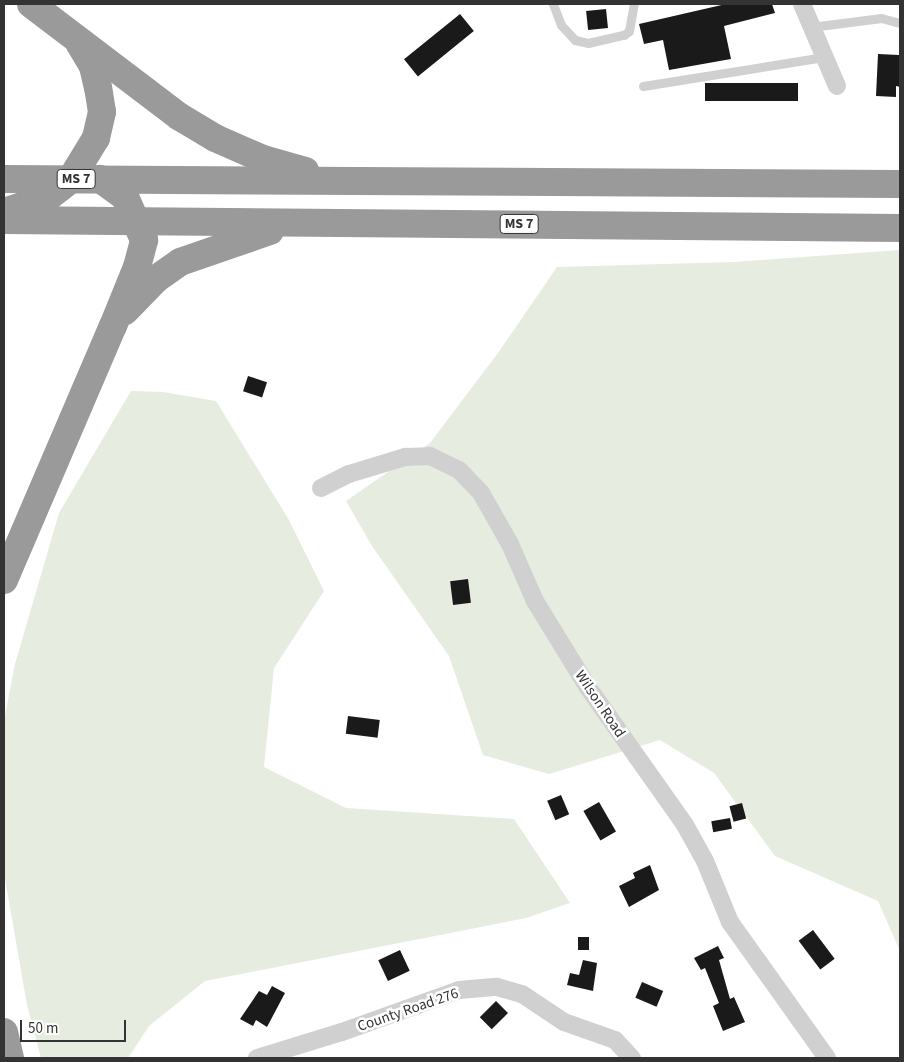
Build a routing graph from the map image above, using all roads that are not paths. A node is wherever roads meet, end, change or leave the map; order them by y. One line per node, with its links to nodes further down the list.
1 (31, 4): 7 (highway)
2 (553, 4): 3 (lane)
3 (634, 4)
4 (802, 4): 6 (street)
5 (900, 23): 6 (lane)
6 (810, 27): 8 (street)
7 (76, 37): 12 (highway); 14 (highway)
8 (824, 57): 9 (lane); 10 (street)
9 (643, 86)
10 (837, 86)
11 (4, 179): 12 (highway, MS 7)
12 (71, 179): 13 (highway, MS 7); 16 (highway)
13 (100, 179): 14 (highway, MS 7); 18 (highway)
14 (393, 180): 15 (highway, MS 7)
15 (900, 184)
16 (4, 212)
17 (4, 220): 18 (highway, MS 7)
18 (138, 221): 19 (highway, MS 7); 21 (highway)
19 (309, 222): 20 (highway, MS 7); 21 (highway)
20 (900, 228)
21 (113, 326): 23 (highway)
22 (321, 488): 28 (street, Wilson Road)
23 (4, 580)
24 (4, 1032): 25 (highway)
25 (10, 1058)
26 (257, 1058): 27 (street, County Road 276)
27 (632, 1058)
28 (827, 1058)

